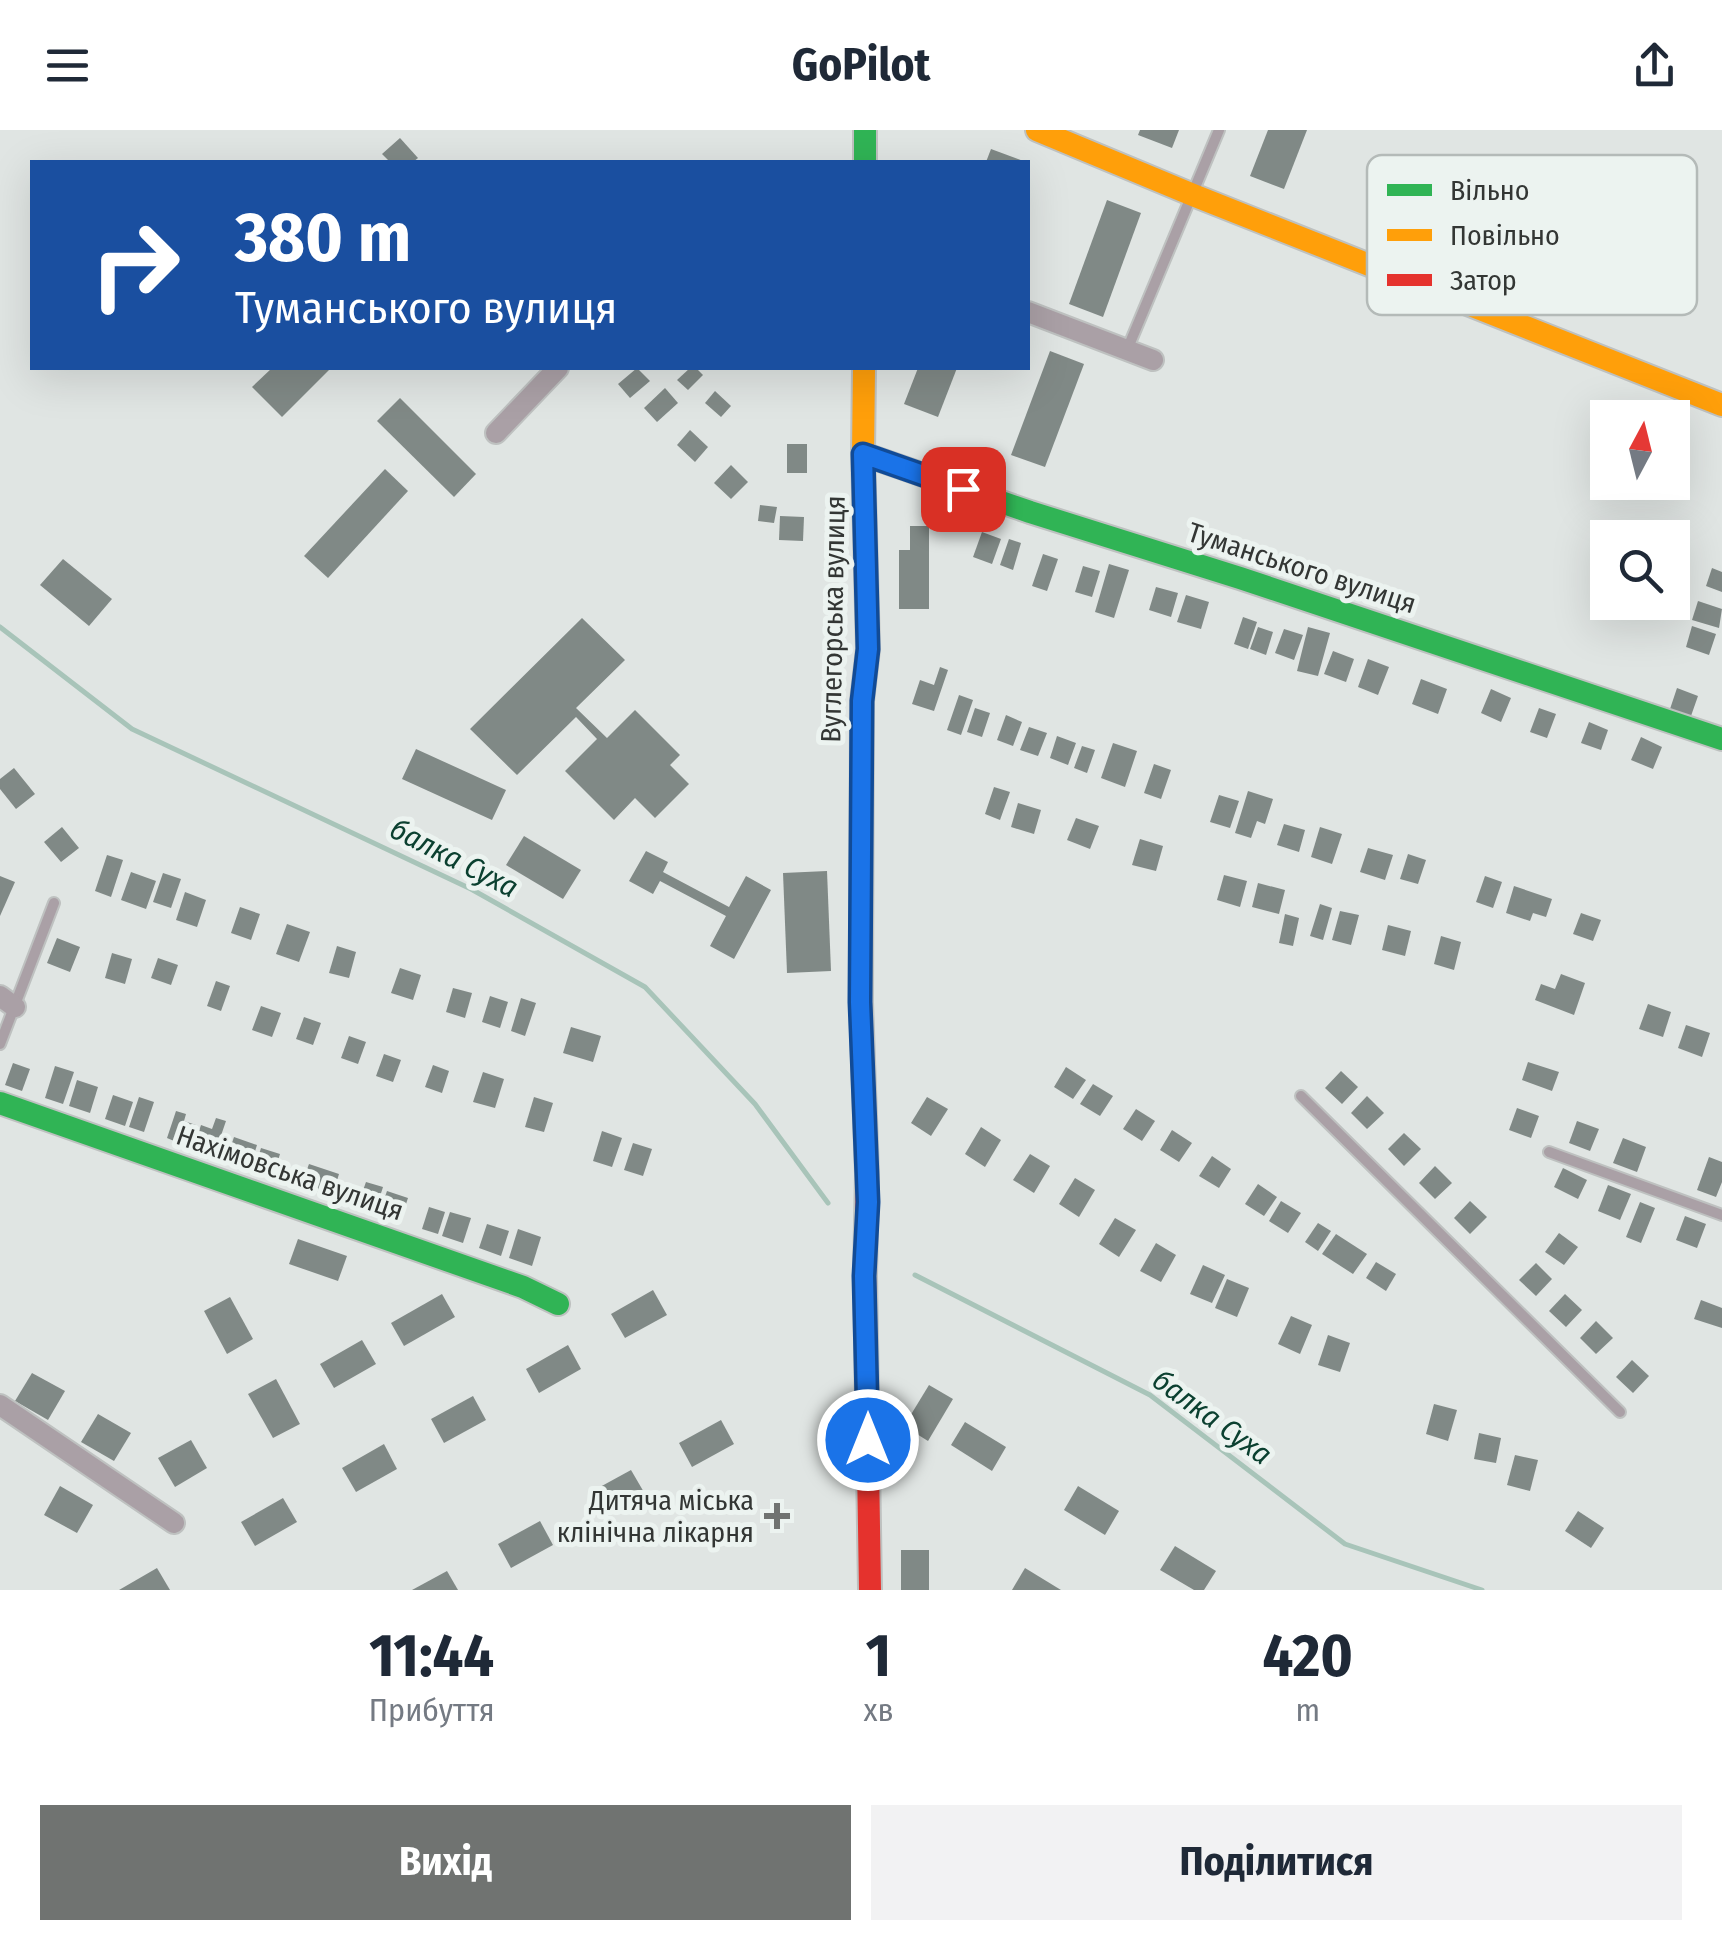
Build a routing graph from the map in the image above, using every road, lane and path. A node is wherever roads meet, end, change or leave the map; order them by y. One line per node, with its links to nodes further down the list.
1 (865, 130): 4 (street)
2 (1038, 130): 5 (street)
3 (1219, 130): 5 (lane)
4 (864, 160)
5 (1192, 195): 6 (street); 9 (lane)
6 (1367, 264)
7 (1030, 313): 9 (street)
8 (1495, 315): 13 (street)
9 (1127, 350): 10 (street)
10 (1153, 360)
11 (556, 370): 14 (street)
12 (864, 370): 15 (street, Вуглегорська вулиця)
13 (1722, 405)
14 (496, 433)
15 (863, 454): 16 (street, Туманського вулиця); 28 (street, Вуглегорська вулиця)
16 (1722, 739)
17 (54, 904): 18 (lane)
18 (8, 1001): 19 (lane)
19 (0, 1044)
20 (1301, 1096): 26 (lane)
21 (0, 1103): 24 (street, Нахімовська вулиця)
22 (1549, 1152): 23 (lane)
23 (1722, 1214)
24 (558, 1304)
25 (0, 1406): 27 (street)
26 (1620, 1412)
27 (174, 1523)
28 (870, 1590)

